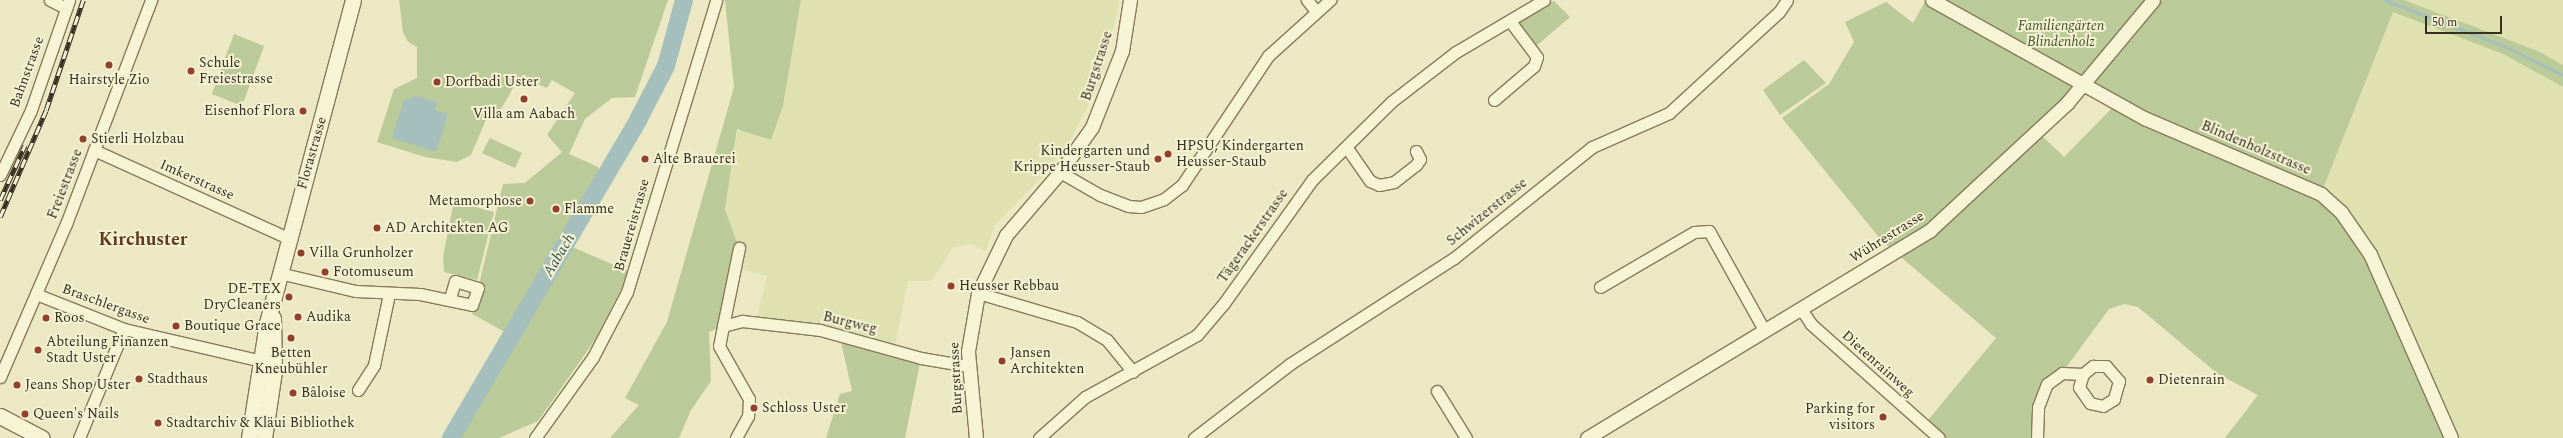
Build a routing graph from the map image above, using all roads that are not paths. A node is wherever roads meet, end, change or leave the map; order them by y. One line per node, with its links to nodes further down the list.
1 (50, 0): 12 (street)
2 (151, 0): 18 (street, Freiestrasse)
3 (353, 0): 22 (main road, Florastrasse)
4 (716, 0): 48 (street, Brauereistrasse)
5 (1130, 0): 20 (street, Burgstrasse)
6 (1307, 0): 13 (street)
7 (1330, 0): 13 (street)
8 (1544, 0): 14 (street, Tägerackerstrasse)
9 (1787, 0): 52 (street, Schwizerstrasse)
10 (1932, 0): 15 (street, Blindenholzstrasse)
11 (2153, 0): 15 (street, Wührestrasse)
12 (68, 4): 21 (street, Bahnstrasse)
13 (1316, 12): 20 (street)
14 (1510, 21): 16 (street); 17 (street, Tägerackerstrasse)
15 (2082, 86): 31 (street, Wührestrasse); 57 (street, Blindenholzstrasse)
16 (1494, 100)
17 (1347, 148): 19 (street); 37 (street, Tägerackerstrasse)
18 (94, 150): 22 (street, Imkerstrasse); 27 (street, Freiestrasse)
19 (1416, 151)
20 (1060, 172): 26 (street, Burgstrasse)
21 (0, 175)
22 (288, 238): 24 (main road, Florastrasse)
23 (739, 248): 32 (street)
24 (279, 273): 28 (street); 30 (main road, Florastrasse)
25 (1600, 287): 34 (street)
26 (978, 293): 36 (street, Burgstrasse); 37 (street)
27 (36, 294): 33 (street, Braschlergasse); 39 (street, Freiestrasse)
28 (389, 294): 29 (street); 40 (street)
29 (450, 298)
30 (271, 307): 35 (main road, Florastrasse); 42 (main road, Florastrasse)
31 (1801, 309): 34 (street, Wührestrasse); 55 (street, Dietenrainweg)
32 (723, 326): 36 (street, Burgweg); 49 (street)
33 (124, 329): 35 (street, Braschlergasse); 45 (street)
34 (1764, 330): 54 (street, Wührestrasse)
35 (261, 361): 42 (street, Florastrasse); 46 (main road, Florastrasse)
36 (968, 366): 50 (street, Burgstrasse)
37 (1133, 372): 51 (street, Tägerackerstrasse)
38 (2082, 374): 56 (street)
39 (0, 377)
40 (358, 390)
41 (1437, 391): 53 (street)
42 (272, 396): 47 (main road, Florastrasse)
43 (0, 416): 44 (main road)
44 (37, 437)
45 (79, 438)
46 (249, 438)
47 (264, 438)
48 (536, 438)
49 (736, 438)
50 (976, 438)
51 (1039, 438)
52 (1194, 438)
53 (1466, 438)
54 (1587, 438)
55 (1939, 438)
56 (2037, 438)
57 (2451, 438)

